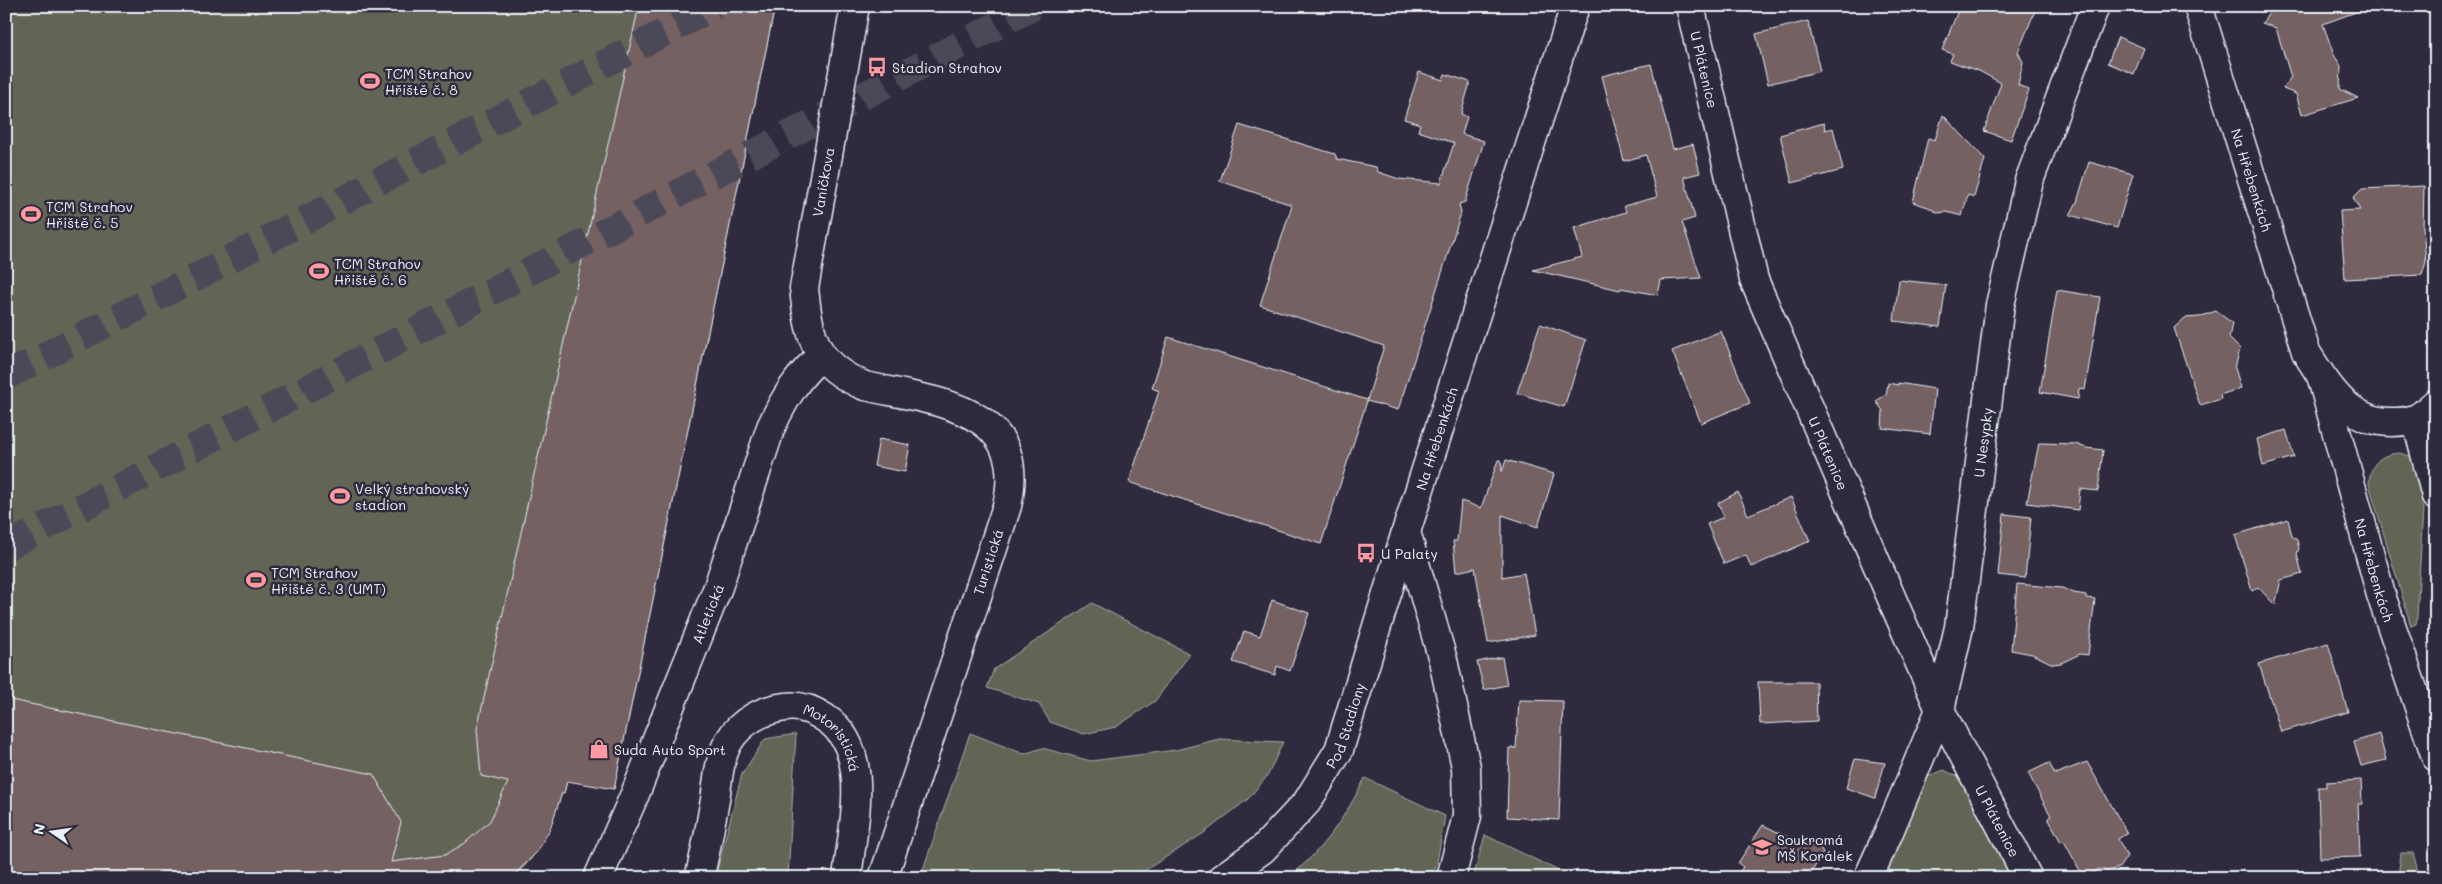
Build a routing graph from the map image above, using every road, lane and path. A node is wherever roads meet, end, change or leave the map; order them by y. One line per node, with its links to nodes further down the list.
1 (855, 6): 6 (street, Vaníčkova)
2 (1575, 6): 10 (street, Na Hřebenkách)
3 (1690, 6): 11 (street, U Plátenice)
4 (2095, 6): 11 (street, U Nesypky)
5 (2198, 6): 7 (street, Na Hřebenkách)
6 (821, 356): 13 (street, Atletická); 16 (street, Turistická)
7 (2322, 379): 8 (street, Na Hřebenkách); 12 (street, Na Hřebenkách)
8 (2426, 411): 9 (street, Na Hřebenkách)
9 (2436, 496)
10 (1406, 532): 17 (street, Pod Stadiony); 18 (street)
11 (1940, 710): 19 (street, U Nesypky); 20 (street, U Plátenice)
12 (2436, 757)
13 (598, 878)
14 (699, 878): 15 (street, Motoristická)
15 (847, 878)
16 (883, 878)
17 (1222, 878)
18 (1451, 878)
19 (1868, 878)
20 (2028, 878)

